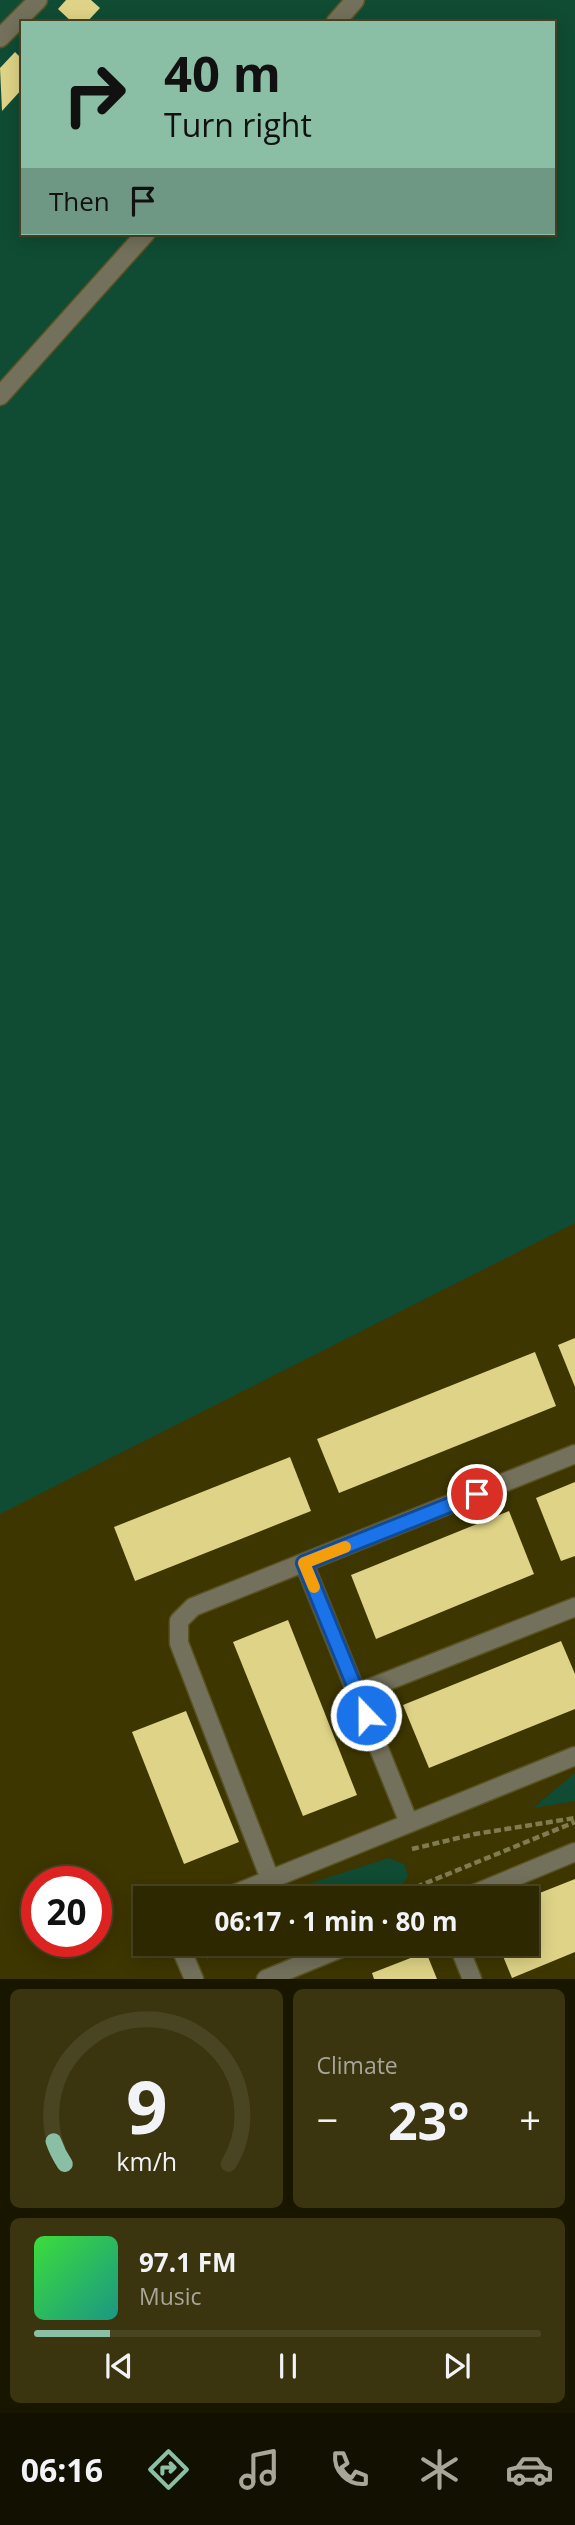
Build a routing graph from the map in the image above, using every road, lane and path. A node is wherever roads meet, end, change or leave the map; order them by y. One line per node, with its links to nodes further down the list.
1 (38, 0): 4 (lane)
2 (355, 0): 3 (lane)
3 (337, 21)
4 (0, 38)
5 (144, 235): 6 (lane)
6 (0, 396)
7 (575, 1454): 8 (lane)
8 (304, 1563): 10 (lane); 16 (lane)
9 (575, 1607): 10 (lane)
10 (357, 1693): 13 (lane)
11 (575, 1756): 13 (lane)
12 (575, 1820): 14 (path); 18 (path)
13 (409, 1823): 16 (lane)
14 (399, 1852)
15 (575, 1853): 19 (lane)
16 (270, 1879): 17 (lane)
17 (253, 1886)
18 (418, 1886)
19 (494, 1886)
20 (184, 1956): 23 (lane)
21 (322, 1956): 24 (lane)
22 (463, 1956): 25 (lane)
23 (194, 1979)
24 (266, 1979)
25 (472, 1979)

